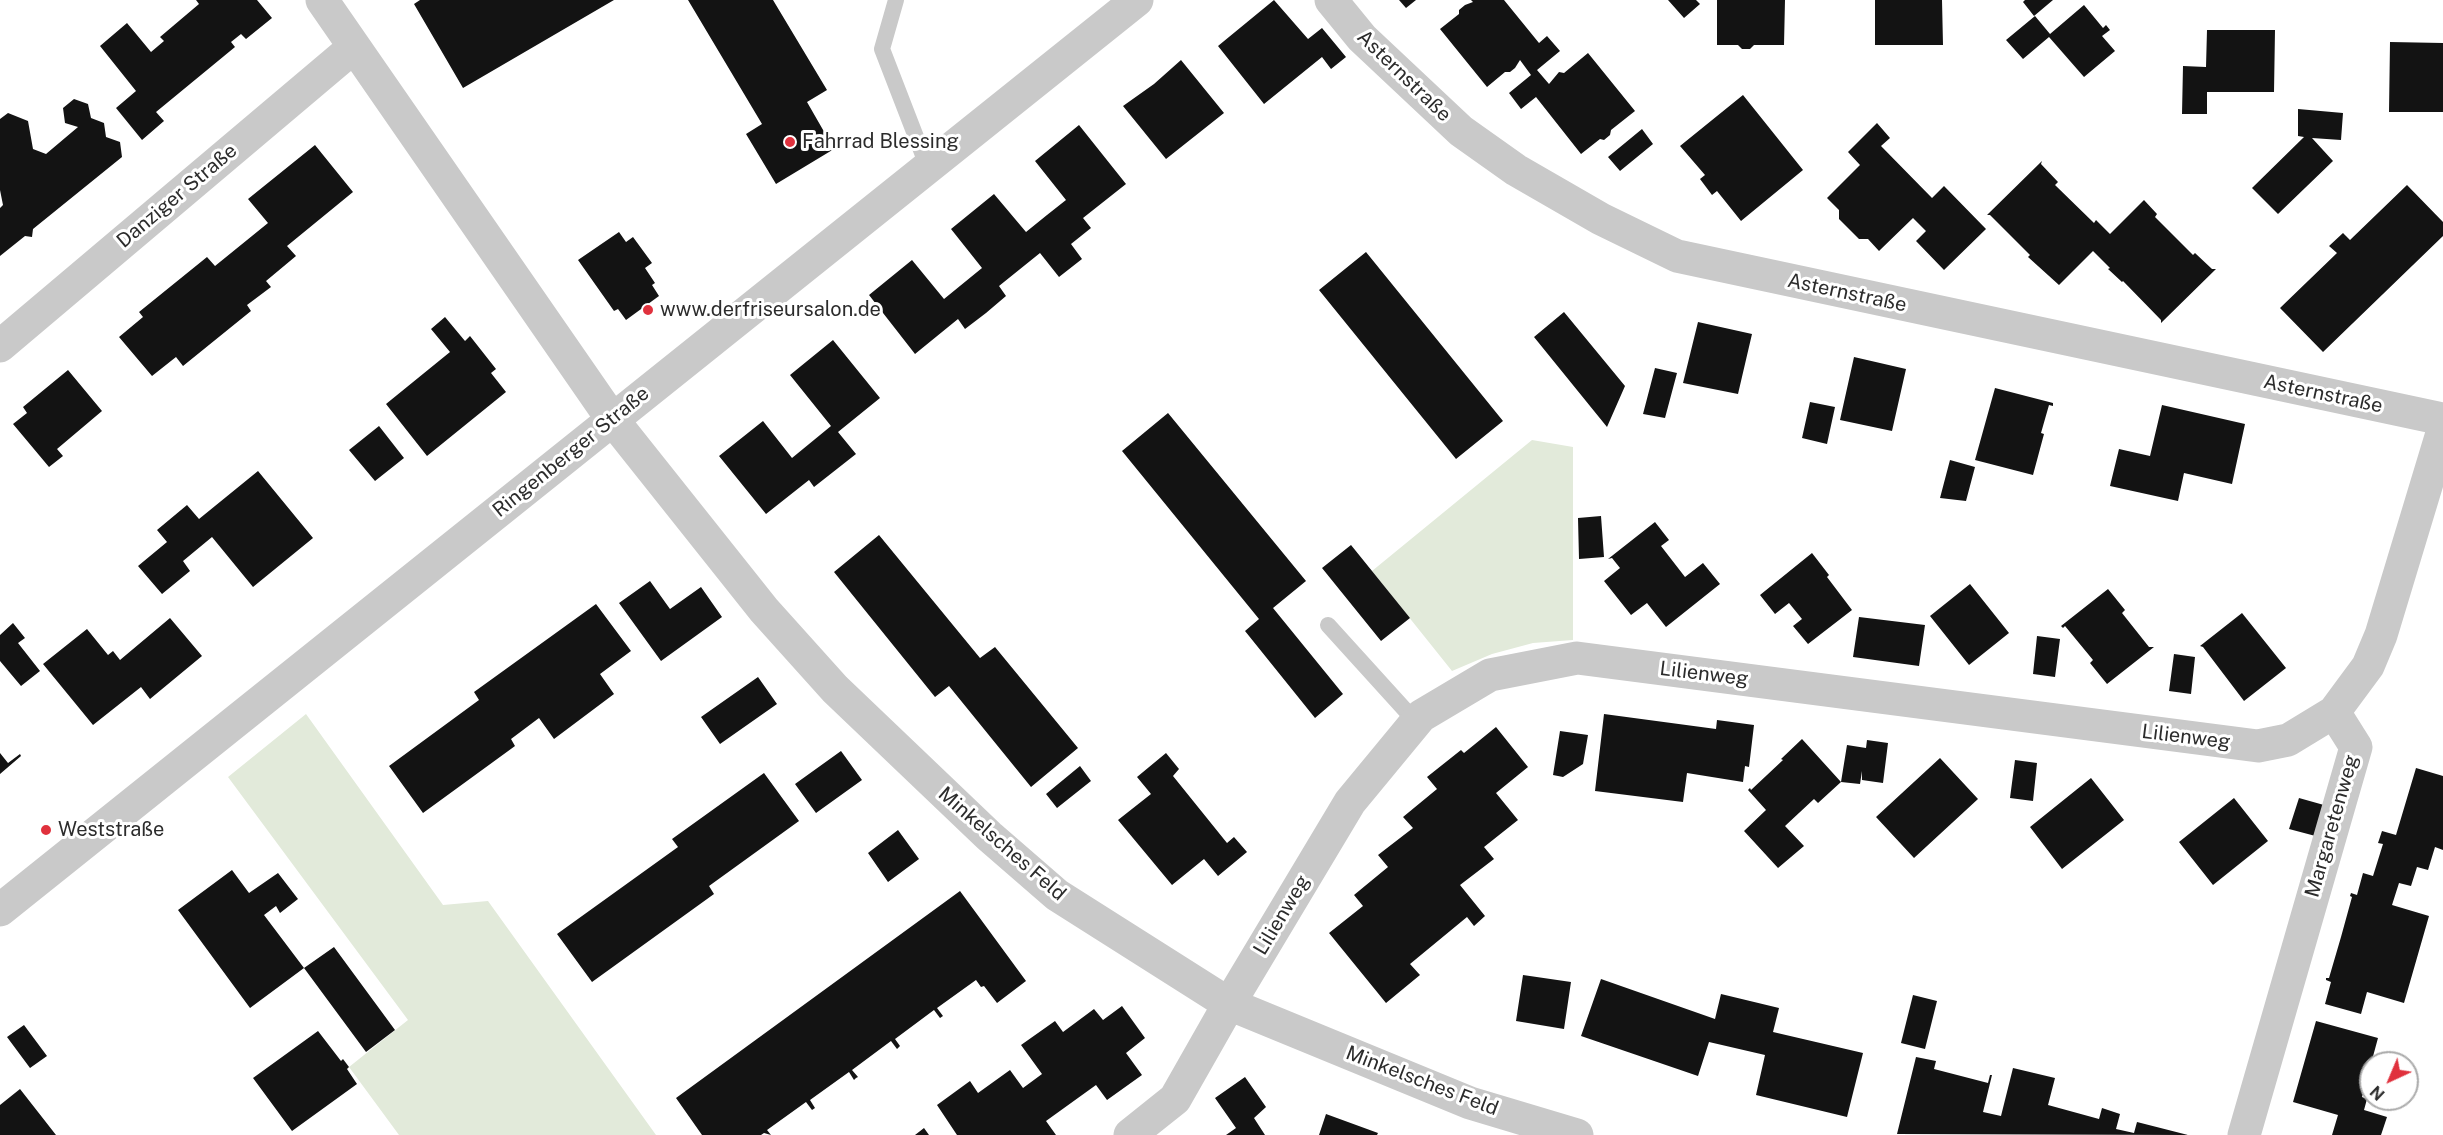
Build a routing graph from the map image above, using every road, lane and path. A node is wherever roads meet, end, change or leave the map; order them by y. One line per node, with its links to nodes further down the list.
1 (322, 0): 5 (street)
2 (896, 0): 6 (lane)
3 (1331, 0): 9 (street, Asternstraße)
4 (1122, 4): 6 (street, Ringenberger Straße)
5 (354, 47): 7 (street, Danziger Straße); 8 (street)
6 (928, 168): 8 (street, Ringenberger Straße)
7 (0, 346)
8 (612, 419): 14 (street, Ringenberger Straße); 15 (street, Minkelsches Feld)
9 (2443, 419)
10 (2443, 430): 12 (street)
11 (1328, 625): 13 (lane)
12 (2334, 712): 13 (street, Lilienweg); 18 (street, Margaretenweg)
13 (1416, 722): 15 (street, Lilienweg)
14 (2, 909)
15 (1229, 1004): 16 (street, Lilienweg); 17 (street, Minkelsches Feld)
16 (1131, 1135)
17 (1577, 1135)
18 (2244, 1135)

